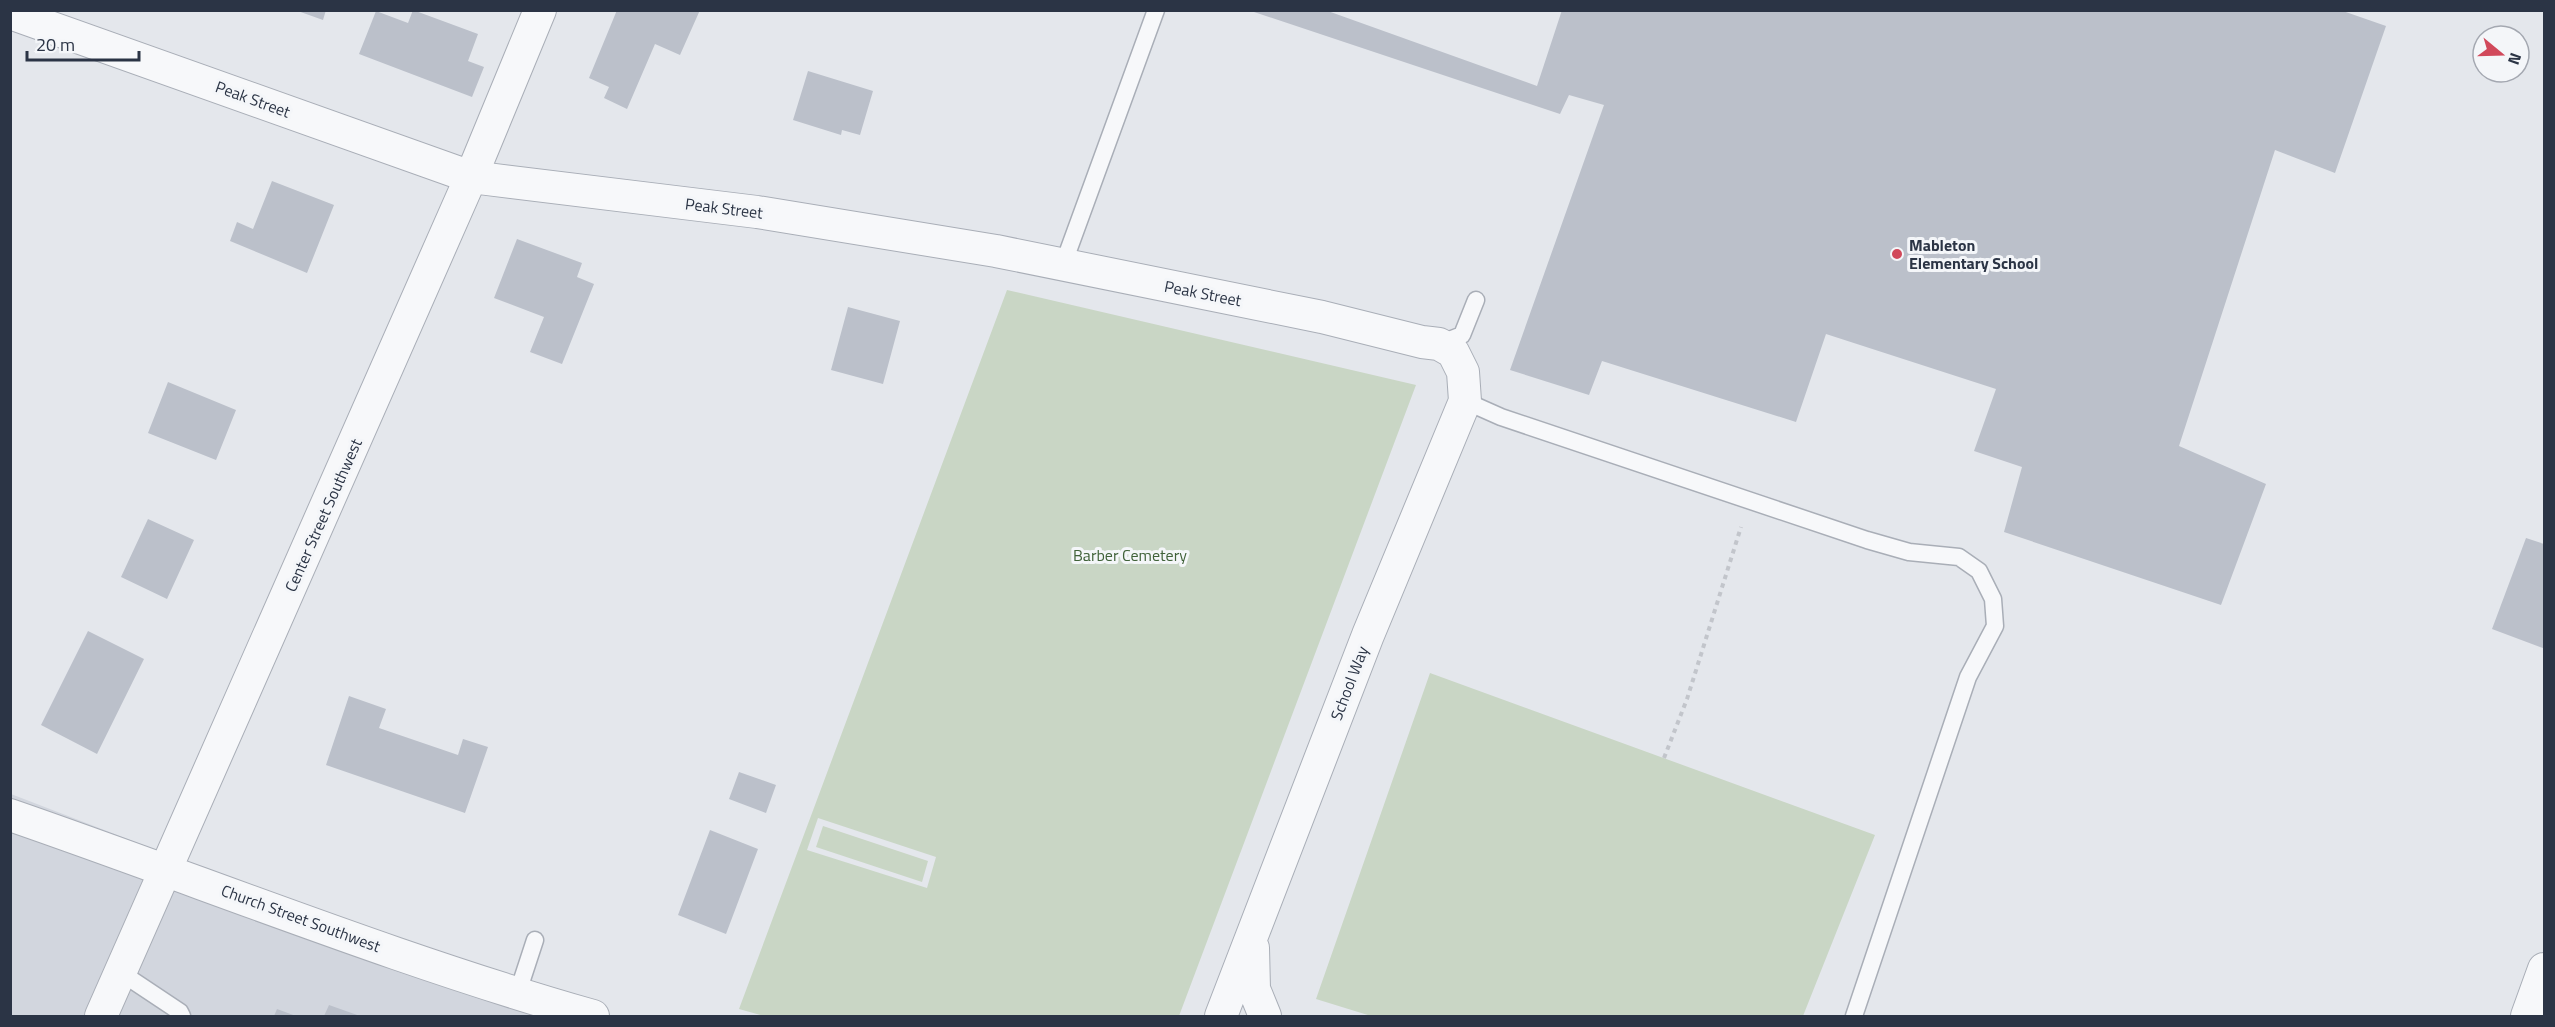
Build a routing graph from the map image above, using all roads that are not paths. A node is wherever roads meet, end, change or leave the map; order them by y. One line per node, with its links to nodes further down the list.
1 (540, 10): 4 (street, Center Street Southwest)
2 (1156, 10): 5 (lane)
3 (10, 13): 4 (street, Peak Street)
4 (471, 177): 5 (street, Peak Street); 10 (street, Center Street Southwest)
5 (1064, 265): 7 (street, Peak Street)
6 (1476, 300): 7 (lane)
7 (1446, 348): 8 (street, School Way)
8 (1465, 402): 11 (street, School Way); 21 (lane)
9 (10, 815): 10 (street, Church Street Southwest)
10 (166, 869): 14 (street, Center Street Southwest); 15 (street, Church Street Southwest)
11 (1252, 935): 19 (street, School Way); 20 (street)
12 (535, 940): 15 (lane)
13 (2544, 969): 22 (street)
14 (120, 972): 16 (street, Center Street Southwest); 17 (lane)
15 (517, 994): 18 (street, Church Street Southwest)
16 (101, 1017)
17 (182, 1017)
18 (593, 1017)
19 (1221, 1017)
20 (1265, 1017)
21 (1854, 1017)
22 (2527, 1017)

